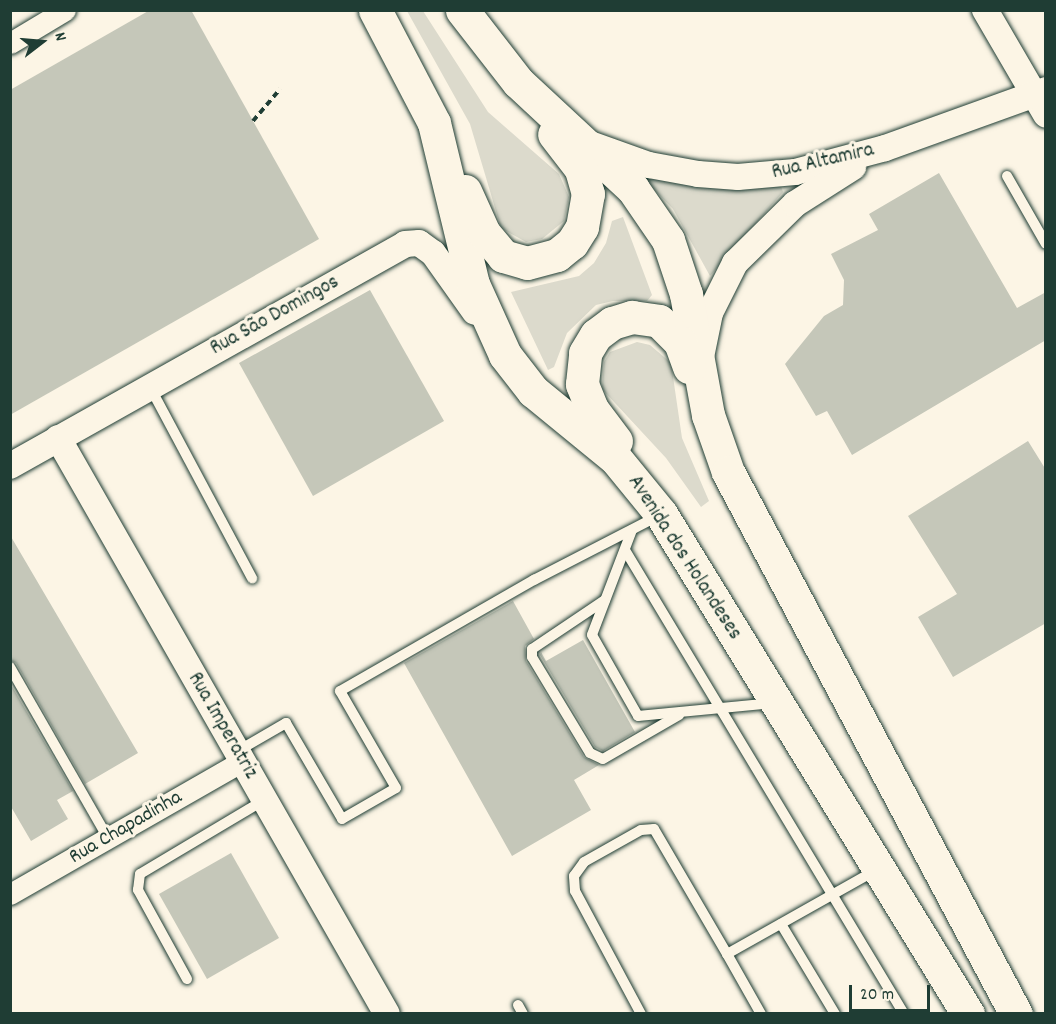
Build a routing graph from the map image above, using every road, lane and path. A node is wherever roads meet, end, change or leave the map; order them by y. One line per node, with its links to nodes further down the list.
1 (66, 10): 5 (street)
2 (375, 10): 8 (main road, Avenida dos Holandeses)
3 (985, 10): 7 (street)
4 (464, 14): 8 (main road); 10 (main road)
5 (10, 43)
6 (280, 88): 9 (path)
7 (1041, 99): 11 (street, Rua Altamira)
8 (429, 109): 14 (main road, Avenida dos Holandeses)
9 (253, 121)
10 (585, 143): 11 (street, Rua Altamira); 15 (main road)
11 (885, 148): 15 (street, Rua Altamira)
12 (1007, 176): 13 (lane)
13 (1046, 244)
14 (505, 355): 16 (street, Rua São Domingos); 20 (main road, Avenida dos Holandeses)
15 (699, 372): 19 (main road)
16 (149, 387): 17 (street, Rua São Domingos); 23 (lane)
17 (58, 438): 18 (street, Rua São Domingos); 29 (street, Rua Imperatriz)
18 (10, 465)
19 (738, 493): 20 (main road); 44 (main road)
20 (661, 514): 21 (lane); 26 (main road, Avenida dos Holandeses)
21 (632, 530): 22 (lane); 29 (lane)
22 (626, 550): 24 (lane); 27 (lane)
23 (252, 578)
24 (606, 600): 28 (lane); 28 (lane)
25 (10, 667): 31 (lane)
26 (777, 703): 27 (lane); 32 (main road, Avenida dos Holandeses)
27 (723, 710): 28 (lane); 34 (lane)
28 (682, 713)
29 (239, 757): 30 (street, Rua Imperatriz); 31 (street, Rua Chapadinha)
30 (264, 800): 37 (lane); 38 (street, Rua Imperatriz)
31 (108, 838): 33 (street, Rua Chapadinha)
32 (879, 868): 34 (lane); 43 (main road, Avenida dos Holandeses)
33 (10, 894)
34 (833, 895): 35 (lane); 42 (lane)
35 (781, 924): 36 (lane); 41 (lane)
36 (727, 954): 39 (lane); 40 (lane)
37 (188, 979)
38 (387, 1014)
39 (641, 1014)
40 (762, 1014)
41 (835, 1014)
42 (904, 1014)
43 (968, 1014)
44 (1016, 1014)

